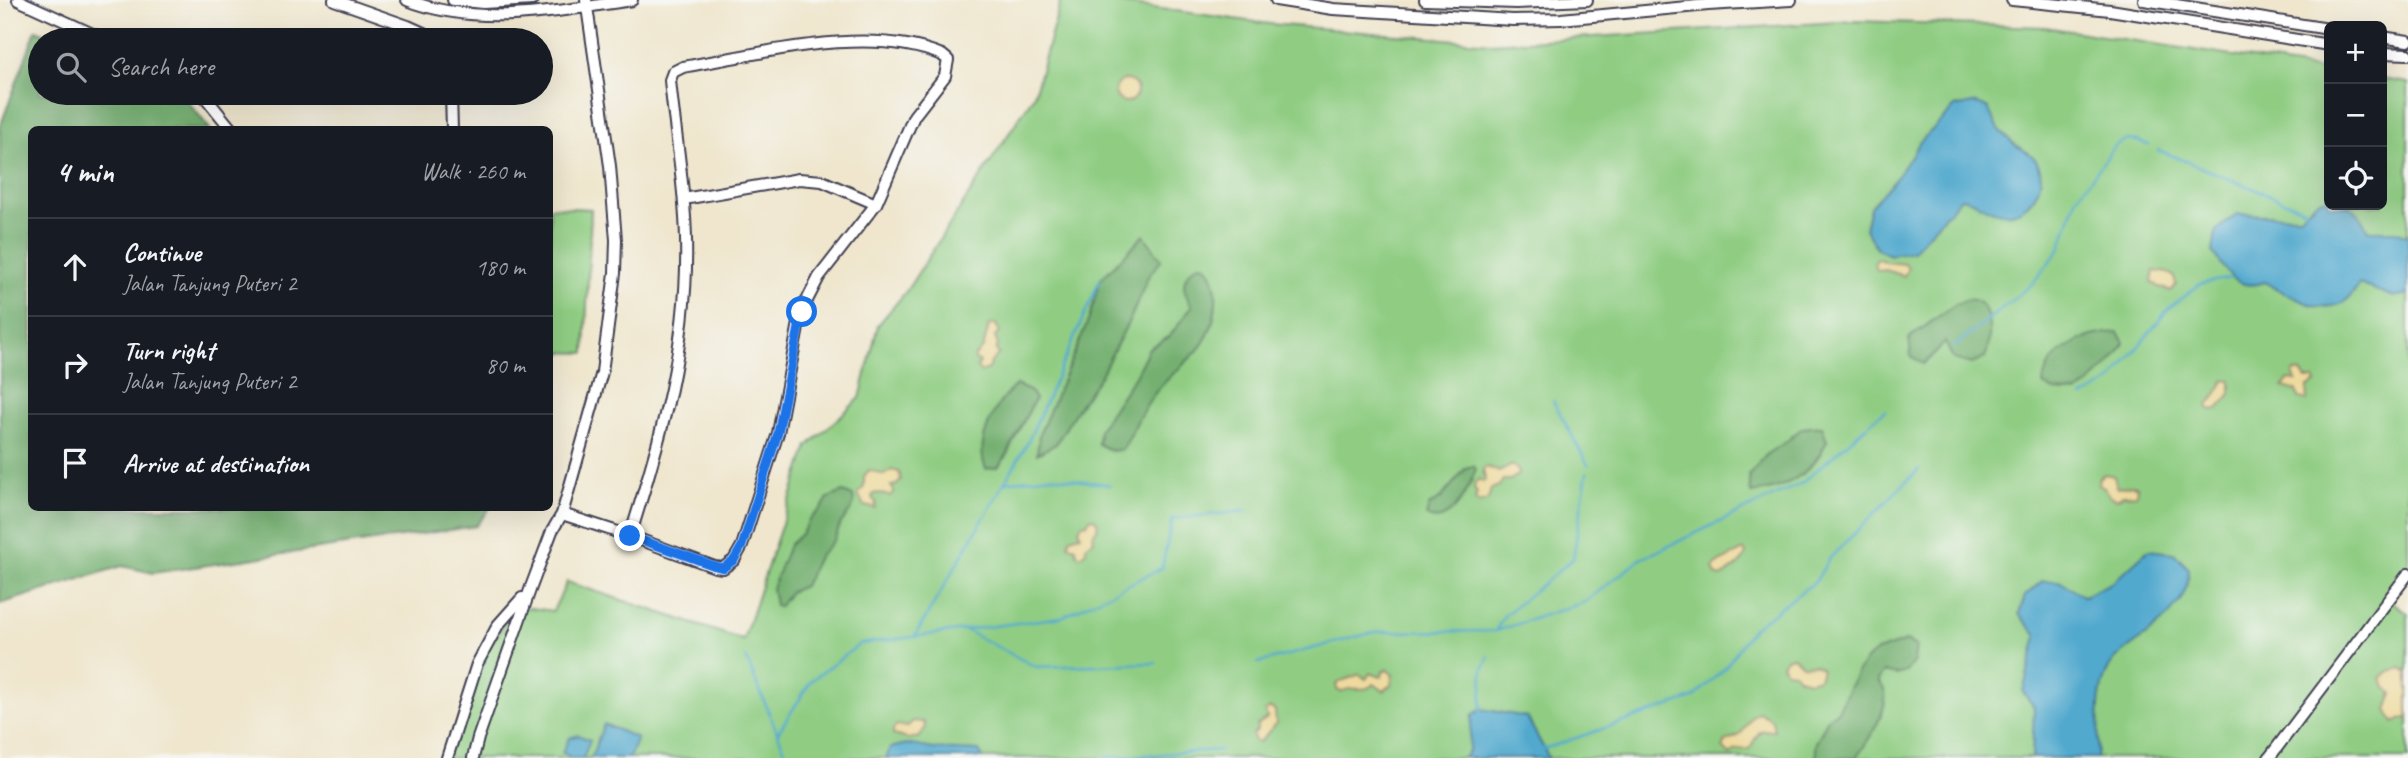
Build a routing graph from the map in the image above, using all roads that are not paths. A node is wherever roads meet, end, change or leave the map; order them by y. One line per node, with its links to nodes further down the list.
1 (18, 0): 15 (street)
2 (334, 0): 16 (street)
3 (407, 0): 13 (street)
4 (453, 0): 5 (street)
5 (532, 0)
6 (632, 0): 14 (street)
7 (1276, 0): 10 (street)
8 (1425, 0): 9 (street)
9 (1587, 0)
10 (1791, 0)
11 (2012, 0): 20 (street)
12 (2144, 0): 17 (street)
13 (430, 4): 14 (street)
14 (586, 4): 29 (street)
15 (80, 28)
16 (412, 28)
17 (2324, 28)
18 (2387, 38): 19 (street)
19 (2408, 41)
20 (2324, 44)
21 (2387, 53): 22 (street)
22 (2408, 54)
23 (212, 105): 25 (street)
24 (451, 105): 26 (street)
25 (229, 126)
26 (452, 126)
27 (684, 199): 28 (street); 28 (street); 30 (street)
28 (876, 204): 30 (street)
29 (562, 514): 30 (street); 32 (street)
30 (630, 536)
31 (2408, 574): 35 (street)
32 (531, 587): 33 (street); 34 (street)
33 (447, 758)
34 (473, 758)
35 (2269, 758)

